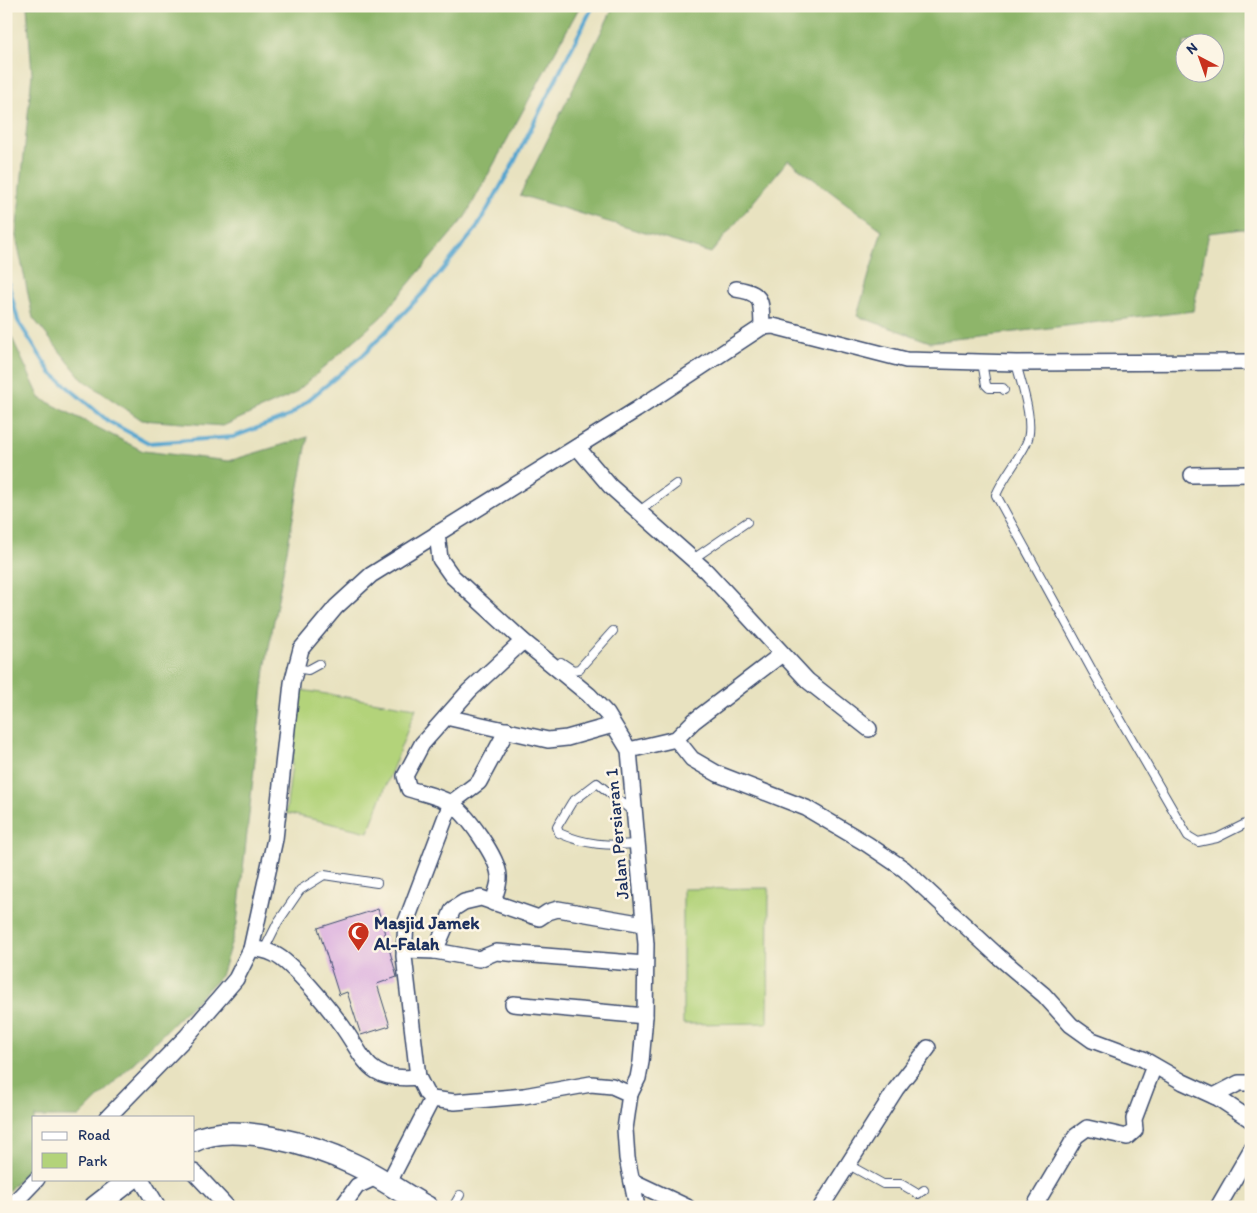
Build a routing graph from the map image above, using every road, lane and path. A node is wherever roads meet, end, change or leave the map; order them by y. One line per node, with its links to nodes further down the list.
1 (736, 289): 2 (street)
2 (762, 326): 3 (street); 7 (street)
3 (982, 362): 5 (street); 6 (lane)
4 (1251, 362): 5 (street)
5 (1016, 363): 29 (lane)
6 (1004, 390)
7 (577, 447): 11 (street); 13 (street)
8 (1251, 474): 9 (street)
9 (1192, 475)
10 (676, 484): 11 (lane)
11 (638, 512): 14 (street)
12 (747, 522): 14 (lane)
13 (437, 533): 16 (street, Jalan Persiaran 1); 20 (street)
14 (693, 559): 17 (street)
15 (613, 631): 19 (lane)
16 (523, 641): 19 (street, Jalan Persiaran 1); 21 (street)
17 (782, 654): 23 (street); 25 (street)
18 (319, 664): 20 (lane)
19 (558, 664): 22 (street, Jalan Persiaran 1)
20 (295, 668): 34 (street)
21 (446, 716): 24 (street); 27 (street)
22 (613, 725): 24 (street); 26 (street, Jalan Persiaran 1)
23 (869, 729)
24 (507, 730): 27 (street)
25 (676, 739): 26 (street); 41 (street)
26 (629, 750): 28 (street, Jalan Persiaran 1)
27 (451, 803): 32 (street); 35 (street)
28 (635, 815): 30 (street, Jalan Persiaran 1); 30 (lane)
29 (1251, 821)
30 (637, 844): 33 (street, Jalan Persiaran 1)
31 (376, 883): 34 (lane)
32 (493, 902): 33 (street); 36 (street)
33 (644, 924): 37 (street, Jalan Persiaran 1)
34 (258, 949): 42 (street); 47 (street)
35 (404, 950): 36 (street); 42 (street)
36 (435, 951): 37 (street)
37 (646, 964): 39 (street, Jalan Persiaran 1)
38 (513, 1004): 39 (street)
39 (645, 1016): 44 (street, Jalan Persiaran 1)
40 (928, 1048): 51 (street)
41 (1154, 1066): 45 (street); 69 (street)
42 (418, 1076): 46 (street)
43 (1251, 1083): 45 (street)
44 (630, 1094): 46 (street); 56 (street, Jalan Persiaran 1)
45 (1214, 1096): 48 (street)
46 (432, 1099): 55 (street)
47 (109, 1116)
48 (1251, 1120)
49 (195, 1141): 55 (main road)
50 (1251, 1150): 70 (street)
51 (847, 1164): 57 (lane); 68 (street)
52 (195, 1173): 62 (street)
53 (36, 1180): 59 (street)
54 (128, 1181): 60 (main road); 61 (street)
55 (382, 1181): 63 (street); 64 (main road)
56 (632, 1181): 66 (street, Jalan Persiaran 1); 67 (street)
57 (924, 1190)
58 (460, 1195): 65 (lane)
59 (10, 1207)
60 (96, 1207)
61 (158, 1207)
62 (227, 1207)
63 (342, 1207)
64 (427, 1207)
65 (453, 1207)
66 (637, 1207)
67 (687, 1207)
68 (820, 1207)
69 (1034, 1207)
70 (1218, 1207)

